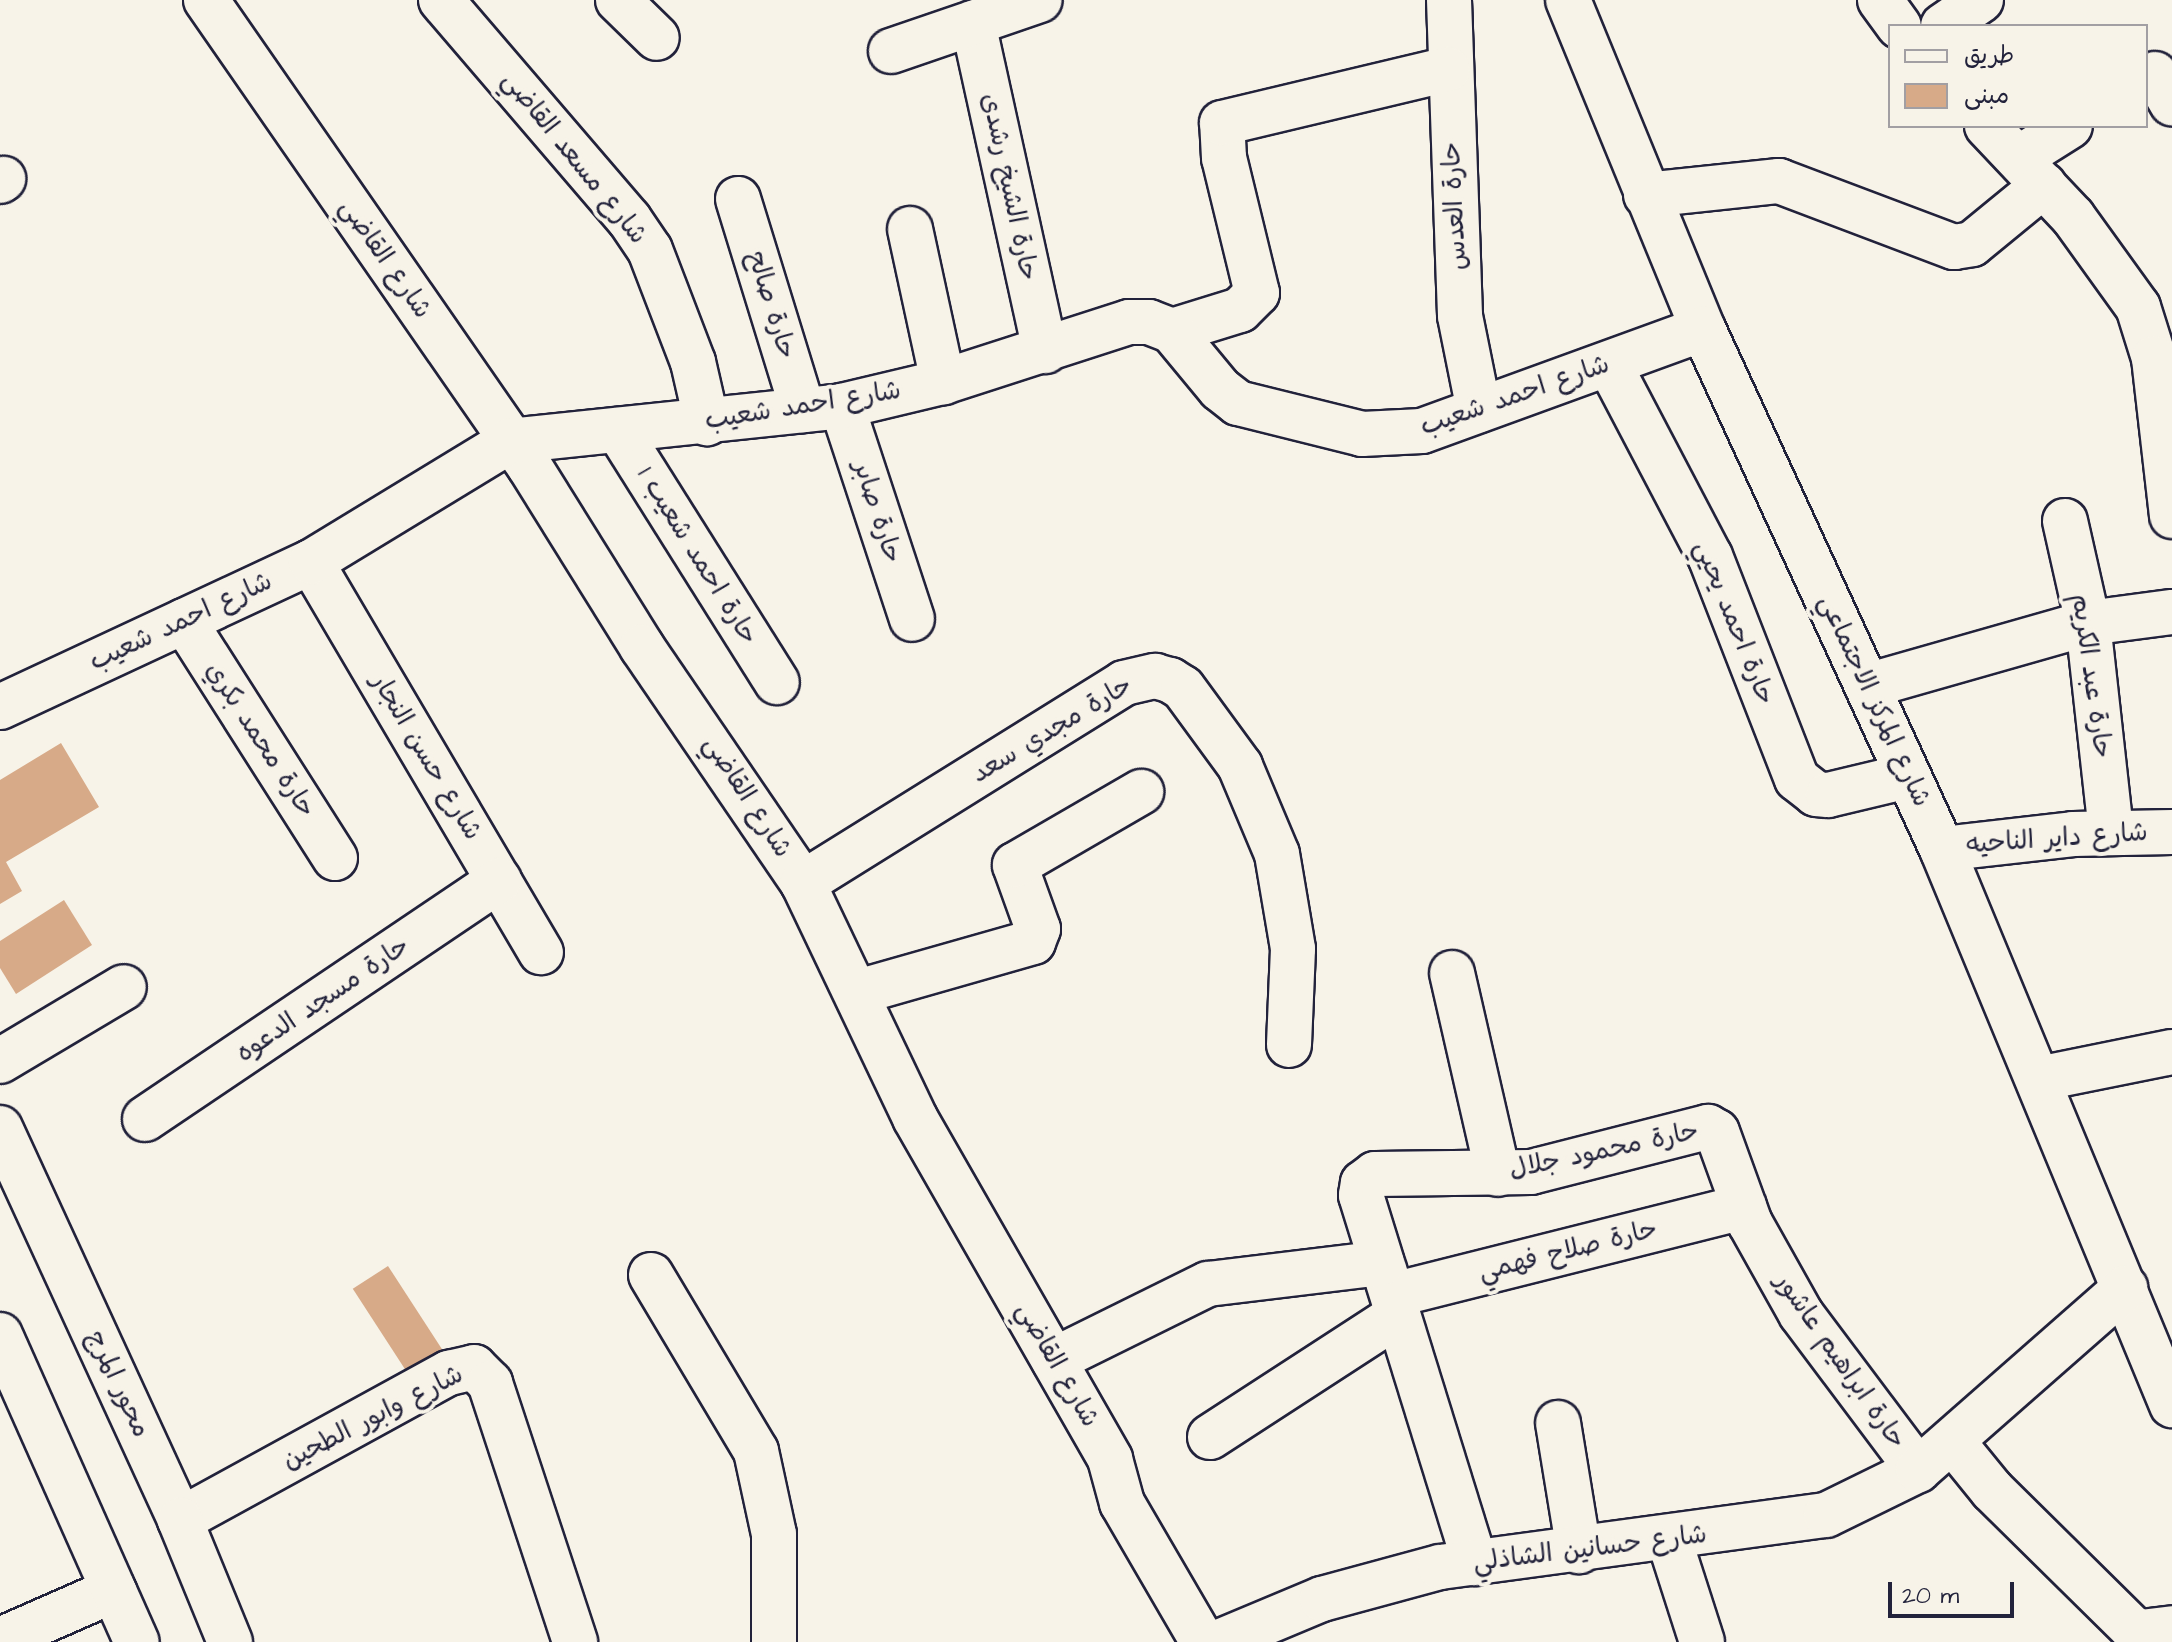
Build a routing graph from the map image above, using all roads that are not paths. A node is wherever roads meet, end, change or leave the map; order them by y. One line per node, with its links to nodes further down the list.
1 (206, 0): 30 (street, شارع القاضي)
2 (441, 0): 28 (street, شارع مسعد القاضي)
3 (618, 0): 12 (street)
4 (1040, 0): 9 (street)
5 (1449, 0): 14 (street, حارة العدس)
6 (1568, 0): 18 (street, شارع المركز الاجتماعي)
7 (1880, 0): 10 (street)
8 (1981, 0): 11 (street)
9 (973, 23): 13 (street); 23 (street, حارة الشيخ رشدى)
10 (1898, 24)
11 (1946, 24)
12 (657, 38)
13 (891, 51)
14 (1448, 69): 22 (street); 27 (street, حارة العدس)
15 (1989, 128): 17 (street)
16 (2068, 128): 17 (street)
17 (2031, 171): 18 (street); 31 (street)
18 (1646, 195): 21 (street, شارع المركز الاجتماعي)
19 (738, 199): 26 (street, حارة صالح)
20 (910, 229): 25 (street)
21 (1703, 329): 24 (street, شارع احمد شعيب); 39 (street, شارع المركز الاجتماعي)
22 (1172, 331): 23 (street, شارع احمد شعيب); 27 (street, شارع احمد شعيب)
23 (1045, 351): 25 (street, شارع احمد شعيب)
24 (1609, 364): 27 (street, شارع احمد شعيب); 41 (street, حارة احمد يحيي)
25 (943, 382): 26 (street, شارع احمد شعيب)
26 (823, 408): 28 (street, شارع احمد شعيب); 35 (street, حارة صابر)
27 (1479, 410)
28 (707, 423): 29 (street, شارع احمد شعيب)
29 (618, 430): 30 (street, شارع احمد شعيب); 38 (street, حارة احمد شعيب 1)
30 (510, 441): 33 (street, شارع احمد شعيب); 48 (street, شارع القاضي)
31 (2172, 516)
32 (2065, 521): 37 (street, حارة عبد الكريم)
33 (311, 562): 36 (street, شارع احمد شعيب); 47 (street, شارع حسن النجار)
34 (2172, 612): 37 (street)
35 (912, 619)
36 (184, 621): 40 (street, شارع احمد شعيب); 46 (street, حارة محمد بكري)
37 (2088, 623): 39 (street); 43 (street, حارة عبد الكريم)
38 (777, 682)
39 (1867, 686): 41 (street, شارع المركز الاجتماعي)
40 (0, 707)
41 (1908, 776): 45 (street, شارع المركز الاجتماعي)
42 (1141, 792): 52 (street)
43 (2111, 832): 44 (street, شارع داير الناحيه); 45 (street, شارع داير الناحيه)
44 (2172, 832)
45 (1942, 849): 56 (street, شارع المركز الاجتماعي)
46 (335, 858)
47 (499, 880): 49 (street, شارع حسن النجار); 57 (street, حارة مسجد الدعوه)
48 (803, 883): 52 (street, شارع القاضي); 53 (street, حارة مجدي سعد)
49 (541, 952)
50 (1452, 973): 59 (street)
51 (124, 987): 55 (street)
52 (858, 992): 66 (street, شارع القاضي)
53 (1289, 1045)
54 (2172, 1052): 56 (street)
55 (0, 1061)
56 (2038, 1079): 62 (street, شارع المركز الاجتماعي)
57 (145, 1119)
58 (0, 1128): 72 (street, محور المرج)
59 (1498, 1174): 60 (street, حارة محمود جلال); 63 (street, حارة محمود جلال)
60 (1744, 1207): 63 (street, حارة صلاح فهمي); 71 (street, حارة ابراهيم عاشور)
61 (651, 1275): 82 (street)
62 (2125, 1288): 65 (street, شارع المركز الاجتماعي); 70 (street, شارع حسانين الشاذلي)
63 (1391, 1291): 66 (street); 69 (street); 75 (street)
64 (0, 1335): 76 (street)
65 (2161, 1347): 67 (street, شارع المركز الاجتماعي)
66 (1054, 1360): 83 (street, شارع القاضي)
67 (2172, 1405)
68 (1558, 1423): 74 (street)
69 (1210, 1437)
70 (1953, 1442): 71 (street, شارع حسانين الشاذلي); 77 (street)
71 (1918, 1470): 73 (street, شارع حسانين الشاذلي)
72 (180, 1520): 80 (street, محور المرج); 81 (street, شارع وابور الطحين)
73 (1669, 1539): 74 (street, شارع حسانين الشاذلي); 85 (street)
74 (1579, 1551): 75 (street, شارع حسانين الشاذلي)
75 (1475, 1563): 84 (street, شارع حسانين الشاذلي)
76 (114, 1590): 78 (street); 79 (street)
77 (2172, 1628)
78 (0, 1640)
79 (137, 1642)
80 (230, 1642)
81 (575, 1642)
82 (774, 1642)
83 (1203, 1642)
84 (1219, 1642)
85 (1702, 1642)

